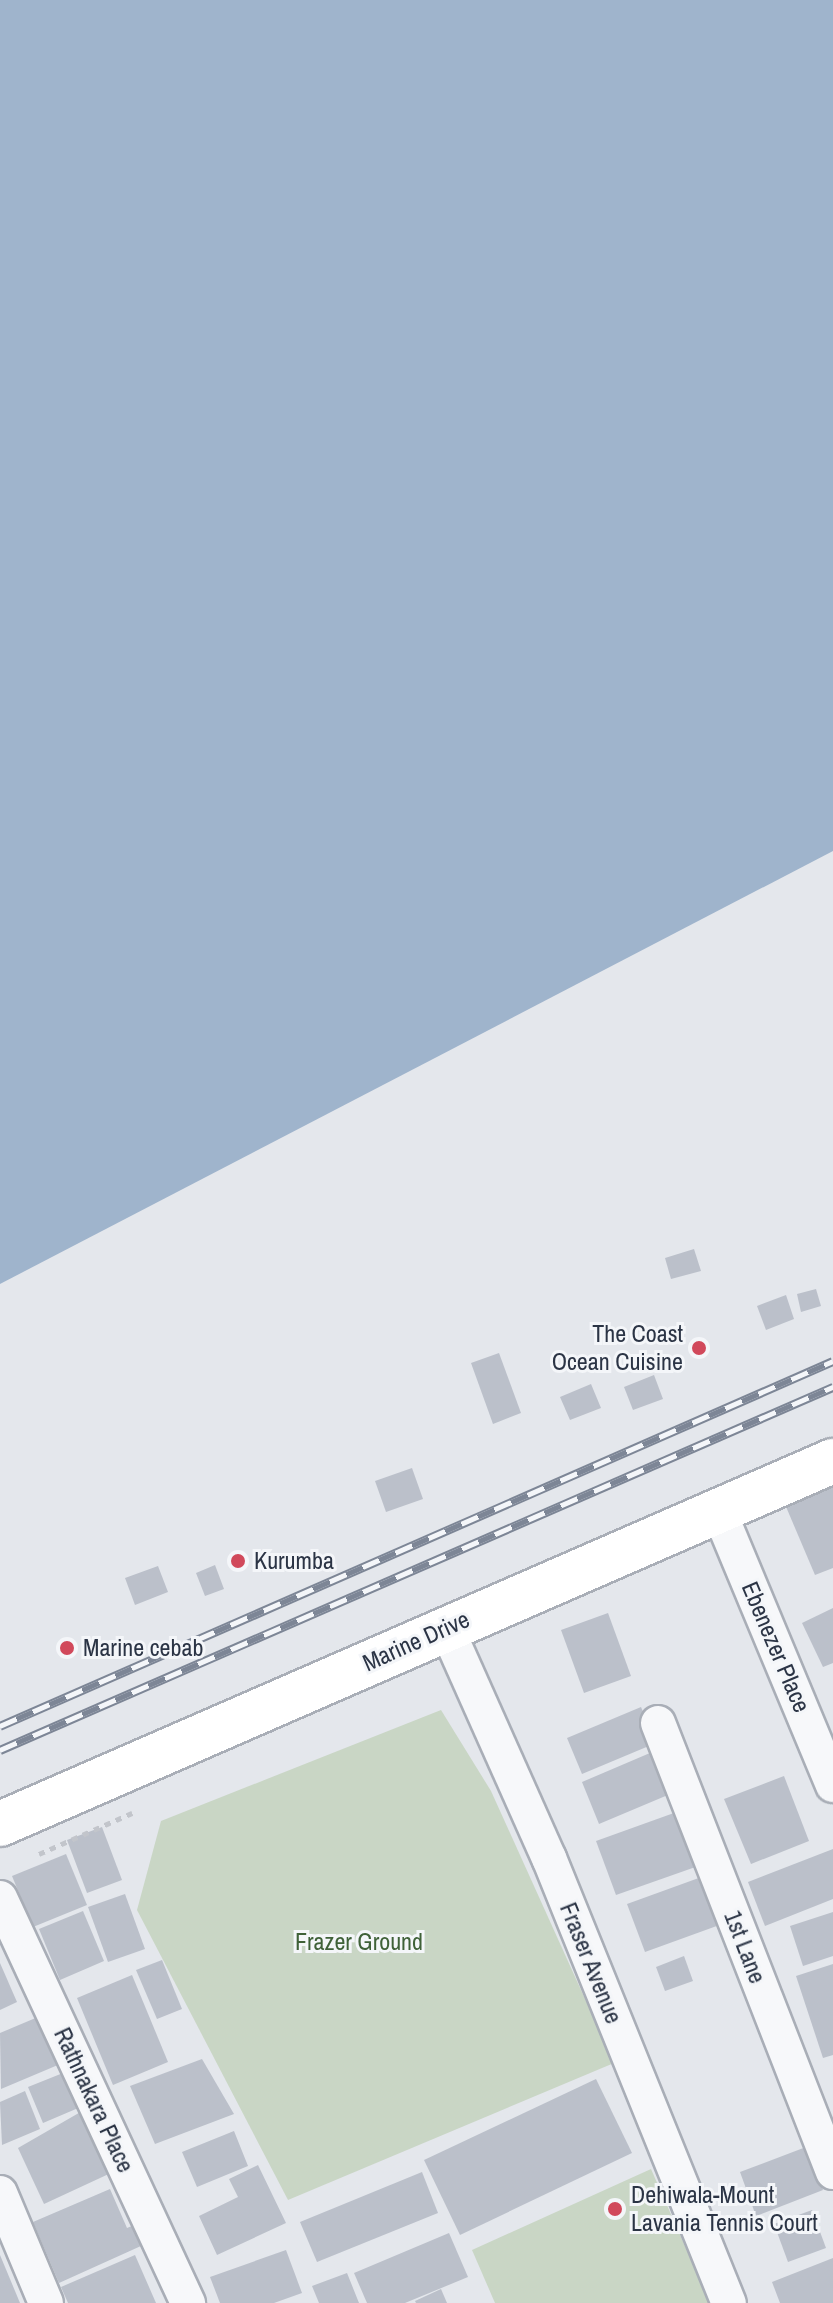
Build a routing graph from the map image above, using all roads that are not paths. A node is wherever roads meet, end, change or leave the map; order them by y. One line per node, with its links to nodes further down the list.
1 (833, 1461): 2 (main road, Marine Drive)
2 (718, 1509): 3 (main road, Marine Drive); 5 (street, Ebenezer Place)
3 (446, 1627): 6 (main road, Marine Drive); 12 (street, Fraser Avenue)
4 (658, 1723): 8 (street, 1st Lane)
5 (833, 1785)
6 (0, 1824)
7 (0, 1898): 11 (street, Rathnakara Place)
8 (833, 2172)
9 (0, 2193): 10 (street)
10 (46, 2303)
11 (188, 2303)
12 (729, 2303)

